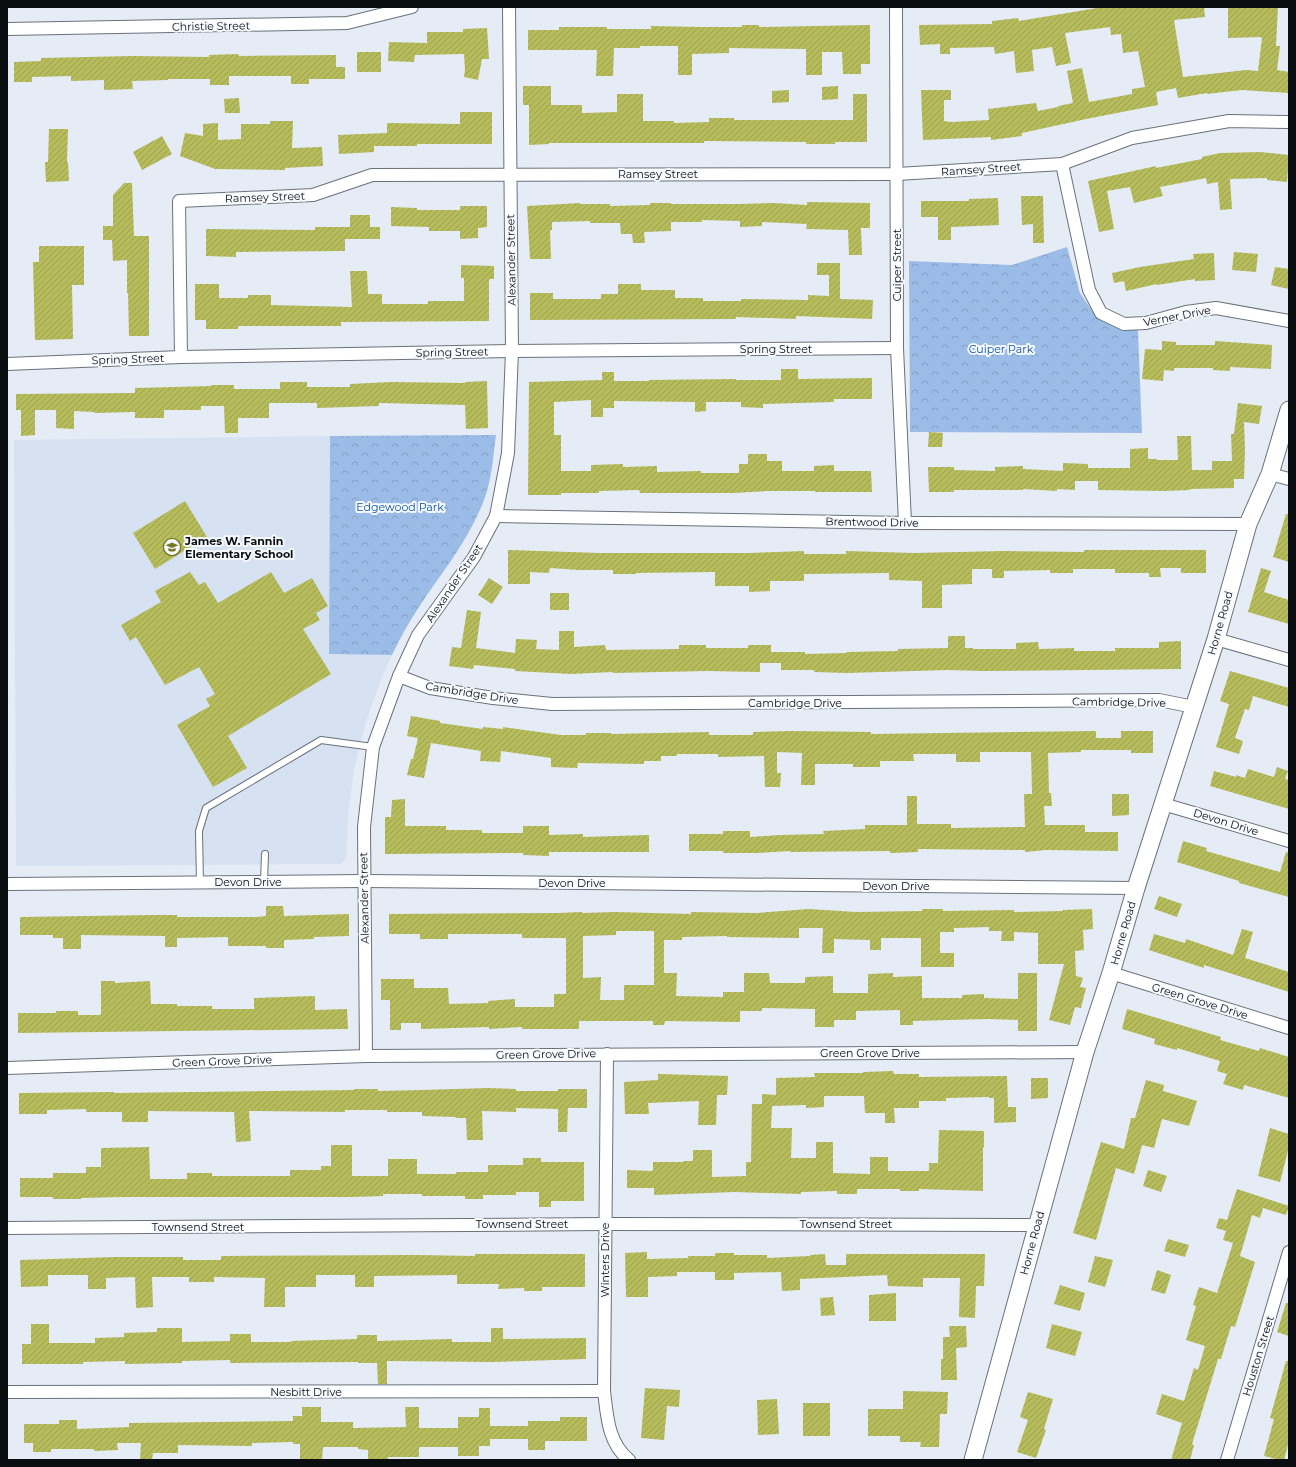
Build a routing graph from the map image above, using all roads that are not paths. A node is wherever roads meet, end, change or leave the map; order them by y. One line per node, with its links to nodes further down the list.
1 (412, 7): 4 (street, Christie Street)
2 (509, 7): 7 (street, Alexander Street)
3 (896, 7): 8 (street, Cuiper Street)
4 (7, 30)
5 (1289, 122): 6 (street, Ramsey Street)
6 (1062, 164): 8 (street, Ramsey Street); 9 (street, Verner Drive)
7 (510, 174): 8 (street, Ramsey Street); 11 (street, Alexander Street); 12 (street, Ramsey Street)
8 (897, 174): 10 (street, Cuiper Street)
9 (1289, 321)
10 (897, 348): 11 (street, Spring Street); 18 (street, Cuiper Street)
11 (512, 351): 12 (street, Spring Street); 17 (street, Alexander Street)
12 (181, 357): 13 (street, Spring Street)
13 (7, 364)
14 (1289, 410): 15 (main road, Horne Road)
15 (1270, 474): 16 (street); 19 (main road, Horne Road)
16 (1289, 479)
17 (496, 516): 18 (street, Brentwood Drive); 22 (street, Alexander Street)
18 (905, 523): 19 (street, Brentwood Drive)
19 (1248, 524): 20 (main road, Horne Road)
20 (1216, 639): 21 (street); 23 (main road, Horne Road)
21 (1289, 660)
22 (399, 676): 23 (street, Cambridge Drive); 24 (street, Alexander Street)
23 (1194, 707): 25 (main road, Horne Road)
24 (373, 747): 28 (street, Alexander Street); 30 (lane)
25 (1163, 804): 26 (street, Devon Drive); 32 (main road, Horne Road)
26 (1289, 841)
27 (265, 854): 29 (lane)
28 (364, 881): 29 (street, Devon Drive); 32 (street, Devon Drive); 37 (street, Alexander Street)
29 (264, 882): 30 (street, Devon Drive)
30 (200, 883): 31 (street, Devon Drive)
31 (7, 884)
32 (1136, 888): 33 (main road, Horne Road)
33 (1111, 973): 34 (street, Green Grove Drive); 35 (main road, Horne Road)
34 (1289, 1028)
35 (1085, 1052): 36 (street, Green Grove Drive); 40 (main road, Horne Road)
36 (607, 1054): 37 (street, Green Grove Drive); 39 (street, Winters Drive)
37 (366, 1056): 38 (street, Green Grove Drive)
38 (7, 1068)
39 (605, 1224): 40 (street, Townsend Street); 41 (street, Townsend Street); 44 (street, Winters Drive)
40 (1037, 1225): 46 (main road, Horne Road)
41 (7, 1228)
42 (1289, 1252): 47 (street, Houston Street)
43 (7, 1392): 44 (street, Nesbitt Drive)
44 (604, 1392): 45 (street, Winters Drive)
45 (629, 1460)
46 (973, 1460)
47 (1227, 1460)

